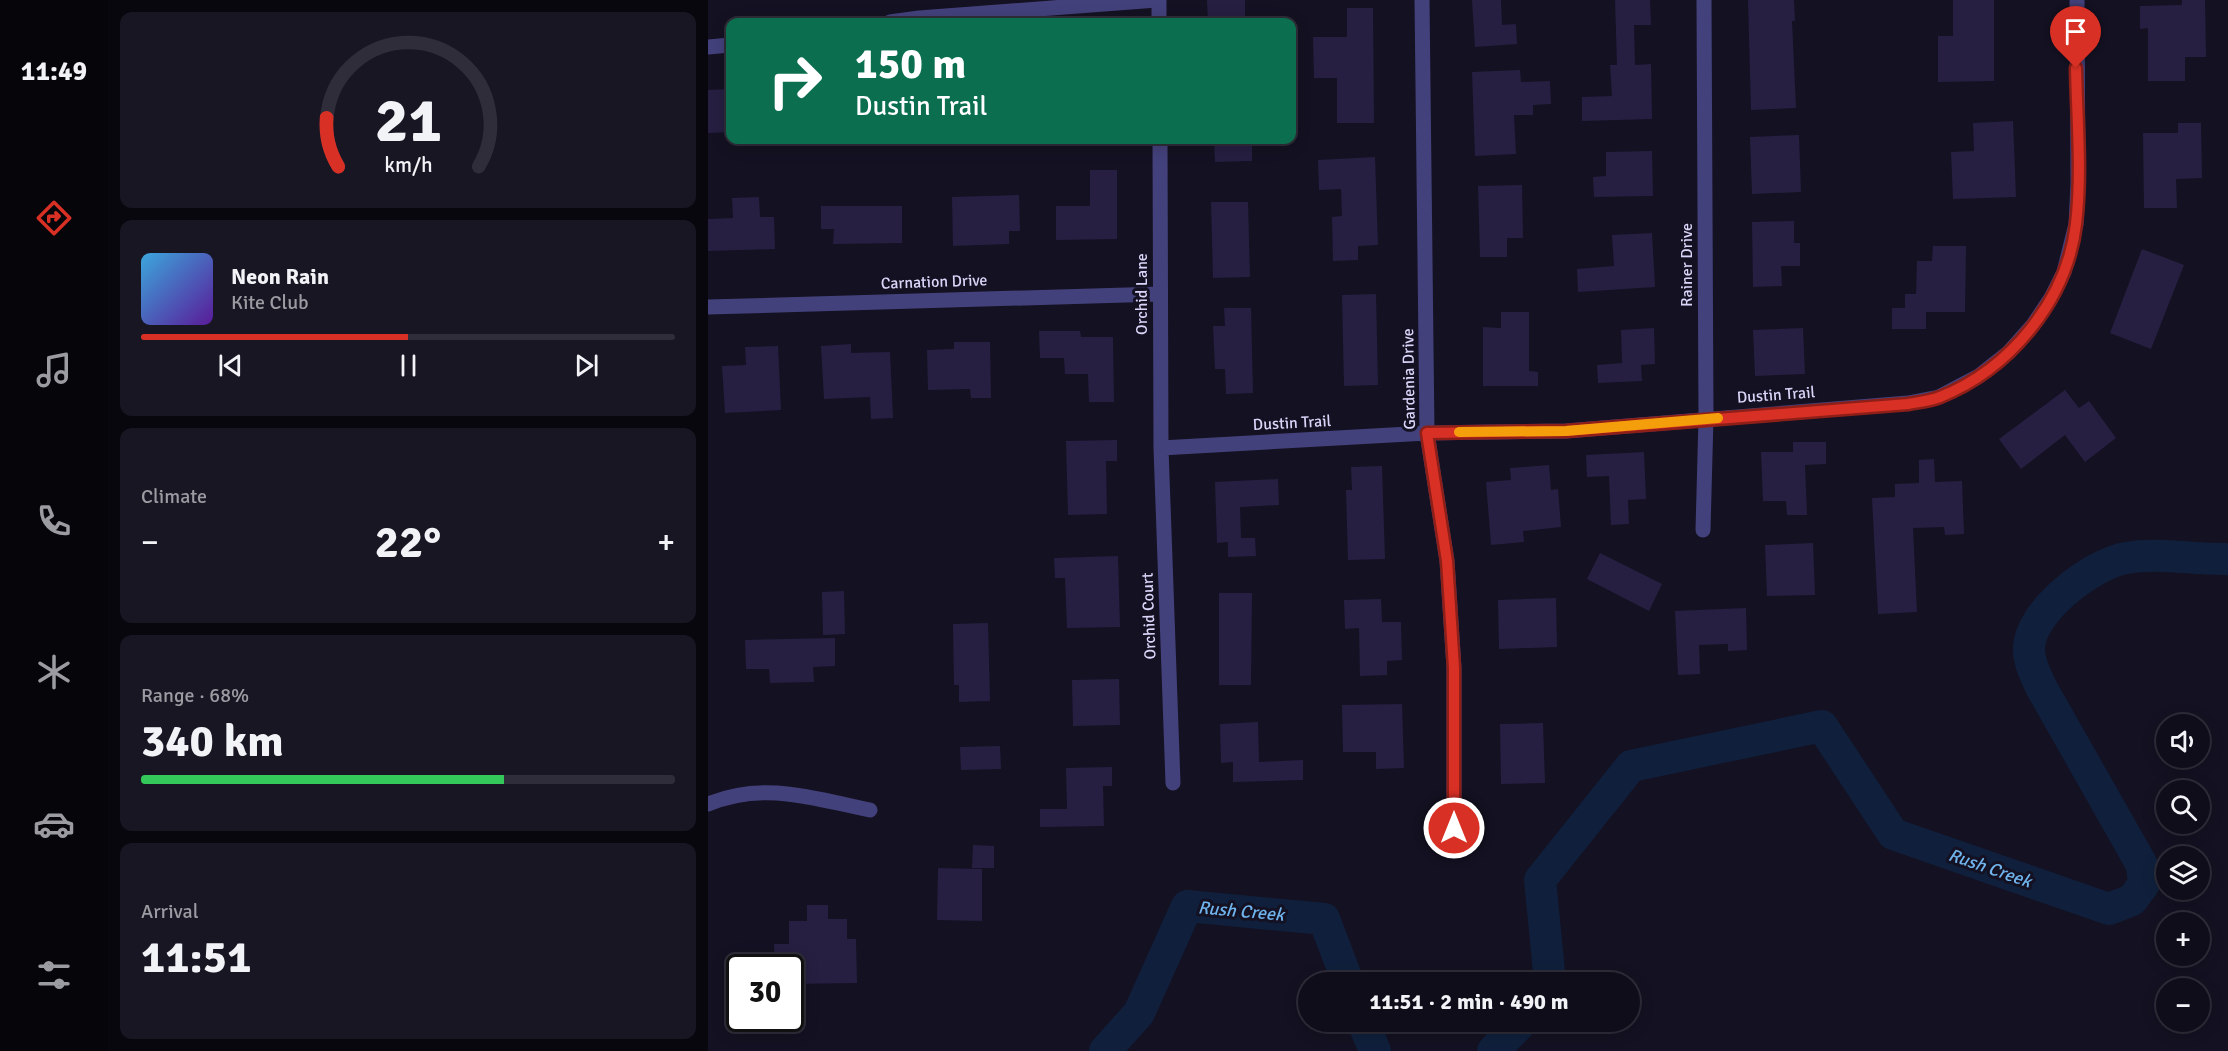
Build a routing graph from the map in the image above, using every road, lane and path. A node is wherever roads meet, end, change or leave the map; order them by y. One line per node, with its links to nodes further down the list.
1 (1158, 0): 5 (street); 6 (street)
2 (1422, 0): 13 (street, Gardenia Drive)
3 (1704, 0): 12 (street, Rainer Drive)
4 (2077, 0): 12 (street, Dustin Trail)
5 (919, 18)
6 (1159, 18)
7 (726, 45): 8 (street)
8 (708, 47)
9 (1160, 144): 10 (street, Orchid Lane)
10 (1160, 294): 11 (street, Carnation Drive); 14 (street, Orchid Lane)
11 (708, 307)
12 (1706, 418): 13 (street, Dustin Trail); 15 (street, Rainer Drive)
13 (1427, 433): 14 (street, Dustin Trail); 19 (street, Gardenia Drive)
14 (1161, 448): 16 (street, Orchid Court)
15 (1702, 530)
16 (1173, 783)
17 (708, 804): 18 (street)
18 (870, 810)
19 (1454, 828)

